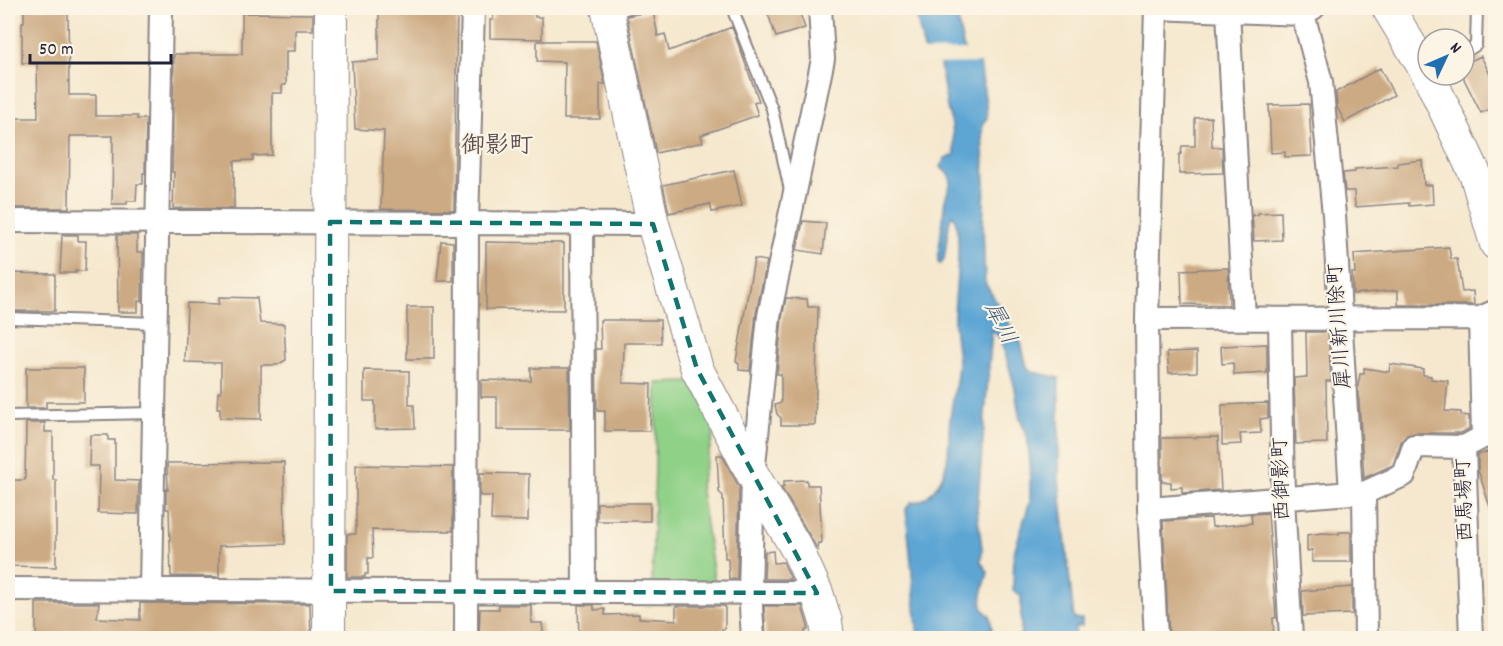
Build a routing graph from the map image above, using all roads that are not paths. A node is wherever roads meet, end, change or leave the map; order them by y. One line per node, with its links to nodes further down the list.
1 (161, 8): 17 (street)
2 (331, 8): 18 (street)
3 (473, 8): 19 (street)
4 (732, 8): 15 (lane)
5 (820, 8): 15 (street)
6 (1156, 8): 10 (street); 26 (street)
7 (1388, 8): 13 (street)
8 (1477, 8): 12 (lane)
9 (615, 10): 21 (street)
10 (1228, 11): 11 (street); 25 (street)
11 (1308, 11): 28 (street, 犀川新川除町)
12 (1476, 45)
13 (1416, 54)
14 (1435, 87): 22 (street)
15 (793, 201): 33 (street)
16 (8, 220): 17 (street)
17 (157, 221): 18 (street); 29 (street)
18 (330, 222): 19 (street); 39 (street)
19 (467, 223): 20 (street); 40 (street)
20 (582, 223): 21 (street); 41 (street)
21 (653, 224): 33 (street)
22 (1496, 244)
23 (1488, 315): 28 (street); 32 (street, 西馬場町)
24 (8, 318): 29 (lane)
25 (1244, 318): 26 (street); 27 (street)
26 (1147, 319): 36 (street)
27 (1280, 319): 28 (street); 35 (street, 西御影町)
28 (1341, 319): 34 (street, 犀川新川除町)
29 (156, 323): 30 (street)
30 (154, 414): 31 (lane); 38 (street)
31 (8, 416)
32 (1464, 447): 34 (street); 51 (street, 西馬場町)
33 (753, 475): 42 (street); 43 (street)
34 (1357, 493): 35 (street); 50 (street, 犀川新川除町)
35 (1283, 499): 36 (street); 49 (street, 西御影町)
36 (1149, 509): 48 (street)
37 (8, 589): 38 (street)
38 (151, 590): 39 (street)
39 (331, 591): 40 (street); 44 (street)
40 (466, 591): 41 (street); 45 (street)
41 (584, 592): 42 (street)
42 (750, 592): 43 (street); 46 (street)
43 (817, 593): 47 (street)
44 (329, 639)
45 (466, 639)
46 (753, 639)
47 (828, 639)
48 (1156, 639)
49 (1291, 639)
50 (1366, 639)
51 (1471, 639)

